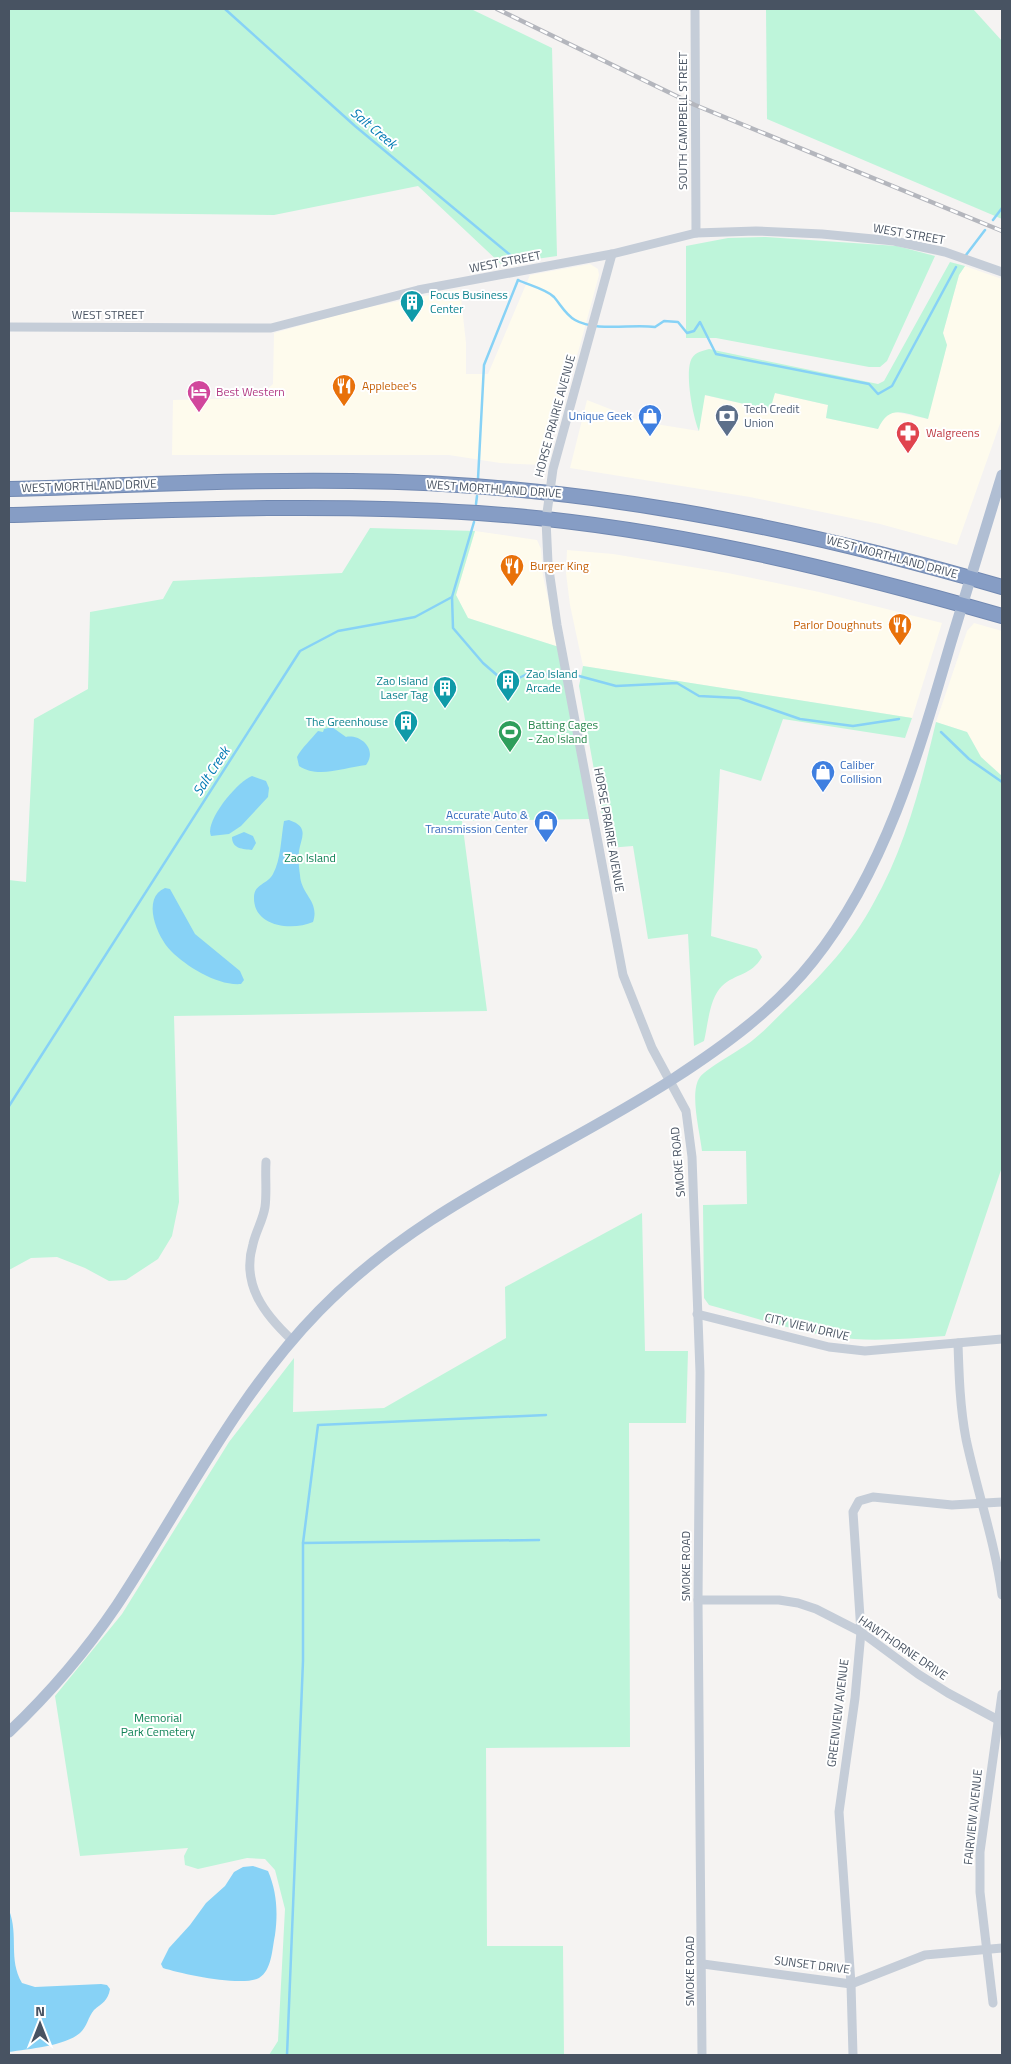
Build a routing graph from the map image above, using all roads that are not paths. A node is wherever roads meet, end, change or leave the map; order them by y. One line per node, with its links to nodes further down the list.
1 (695, 9): 2 (street, SOUTH CAMPBELL STREET)
2 (696, 233): 3 (street, WEST STREET); 4 (street, WEST STREET)
3 (612, 254): 5 (street, WEST STREET); 8 (street, HORSE PRAIRIE AVENUE)
4 (1002, 272)
5 (9, 328)
6 (1002, 475): 11 (main road)
7 (9, 489): 8 (highway, WEST MORTHLAND DRIVE)
8 (548, 492): 10 (street, HORSE PRAIRIE AVENUE); 11 (highway, WEST MORTHLAND DRIVE)
9 (9, 515): 10 (highway, WEST MORTHLAND DRIVE)
10 (546, 520): 13 (highway, WEST MORTHLAND DRIVE); 15 (street, HORSE PRAIRIE AVENUE)
11 (970, 578): 12 (highway, WEST MORTHLAND DRIVE); 13 (main road)
12 (1002, 588)
13 (962, 604): 14 (highway, WEST MORTHLAND DRIVE); 15 (main road)
14 (1002, 616)
15 (670, 1080): 17 (street, SMOKE ROAD); 18 (main road)
16 (266, 1162): 18 (street)
17 (697, 1314): 20 (street, CITY VIEW DRIVE); 24 (street, SMOKE ROAD)
18 (292, 1340): 28 (main road)
19 (1002, 1340): 20 (street, CITY VIEW DRIVE)
20 (958, 1343): 22 (street)
21 (1002, 1502): 22 (street)
22 (982, 1504): 23 (street); 25 (street, GREENVIEW AVENUE)
23 (1002, 1595)
24 (698, 1600): 25 (street, HAWTHORNE DRIVE); 31 (street, SMOKE ROAD)
25 (860, 1632): 27 (street, HAWTHORNE DRIVE); 32 (street, GREENVIEW AVENUE)
26 (1002, 1694): 27 (street, FAIRVIEW AVENUE)
27 (1000, 1721): 29 (street, FAIRVIEW AVENUE)
28 (9, 1732)
29 (987, 1948): 30 (street, SUNSET DRIVE); 32 (street, SUNSET DRIVE); 33 (street, FAIRVIEW AVENUE)
30 (1002, 1948)
31 (703, 1964): 32 (street, SUNSET DRIVE); 35 (street, SMOKE ROAD)
32 (851, 1984): 34 (street, GREENVIEW AVENUE)
33 (993, 2002)
34 (853, 2054)
35 (702, 2055)

